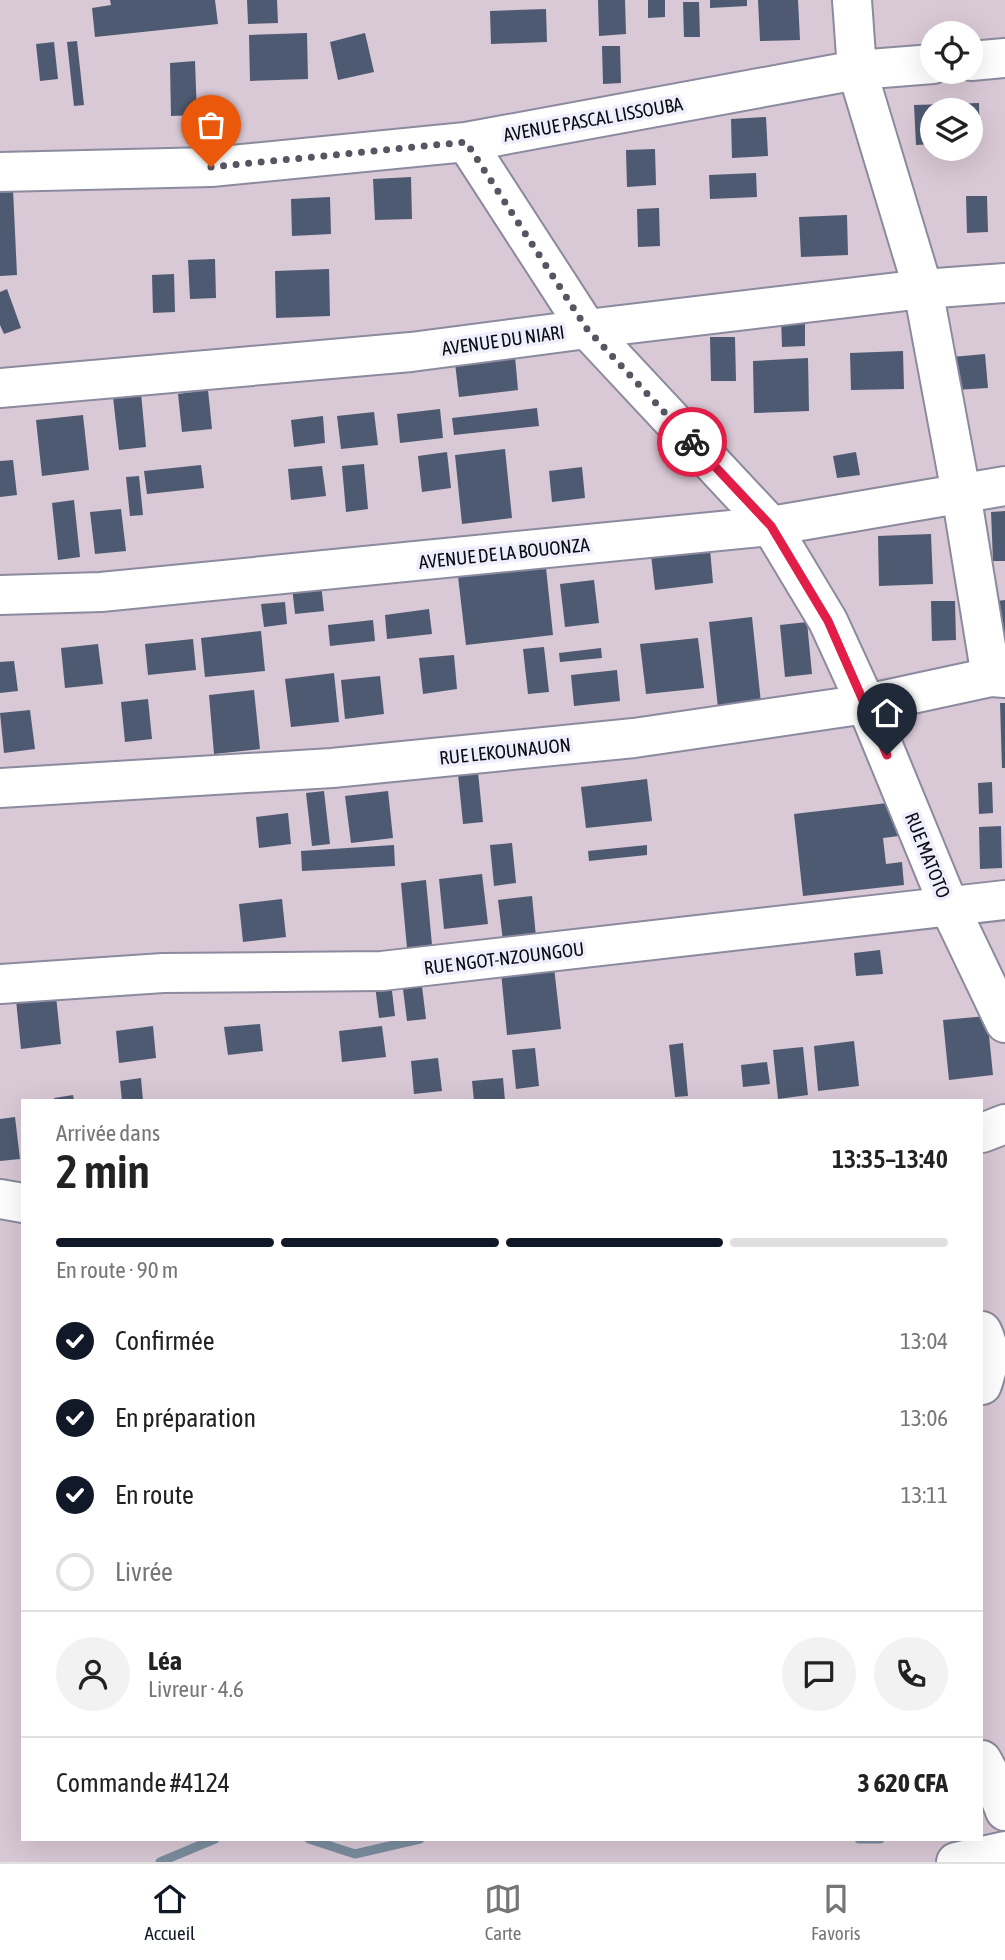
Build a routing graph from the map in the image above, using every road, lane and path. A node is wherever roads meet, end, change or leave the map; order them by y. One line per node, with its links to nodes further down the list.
1 (852, 0): 5 (street)
2 (1005, 58): 3 (street)
3 (983, 60)
4 (920, 65): 5 (street, AVENUE PASCAL LISSOUBA)
5 (857, 70): 6 (street, AVENUE PASCAL LISSOUBA); 9 (street)
6 (466, 142): 7 (street, AVENUE PASCAL LISSOUBA); 10 (street, RUE MATOTO)
7 (0, 172)
8 (1005, 283): 9 (street, AVENUE DU NIARI)
9 (923, 289): 10 (street, AVENUE DU NIARI); 13 (street)
10 (587, 329): 11 (street, AVENUE DU NIARI); 14 (street, RUE MATOTO)
11 (0, 388)
12 (1005, 486): 13 (street, AVENUE DE LA BOUONZA)
13 (961, 493): 14 (street, AVENUE DE LA BOUONZA); 16 (street)
14 (771, 526): 15 (street, AVENUE DE LA BOUONZA); 17 (street, RUE MATOTO)
15 (0, 595)
16 (998, 677): 17 (street, RUE LEKOUNAUON)
17 (866, 704): 18 (street, RUE LEKOUNAUON); 20 (street, RUE MATOTO)
18 (0, 788)
19 (1005, 900): 20 (street, RUE NGOT-NZOUNGOU)
20 (949, 906): 21 (street, RUE NGOT-NZOUNGOU); 22 (street, RUE MATOTO)
21 (0, 985)
22 (1005, 1023)
23 (1005, 1124): 24 (street)
24 (983, 1132)
25 (0, 1199): 26 (street)
26 (21, 1203)
27 (983, 1333): 28 (street)
28 (983, 1382)
29 (1005, 1851): 30 (street)
30 (956, 1862)

